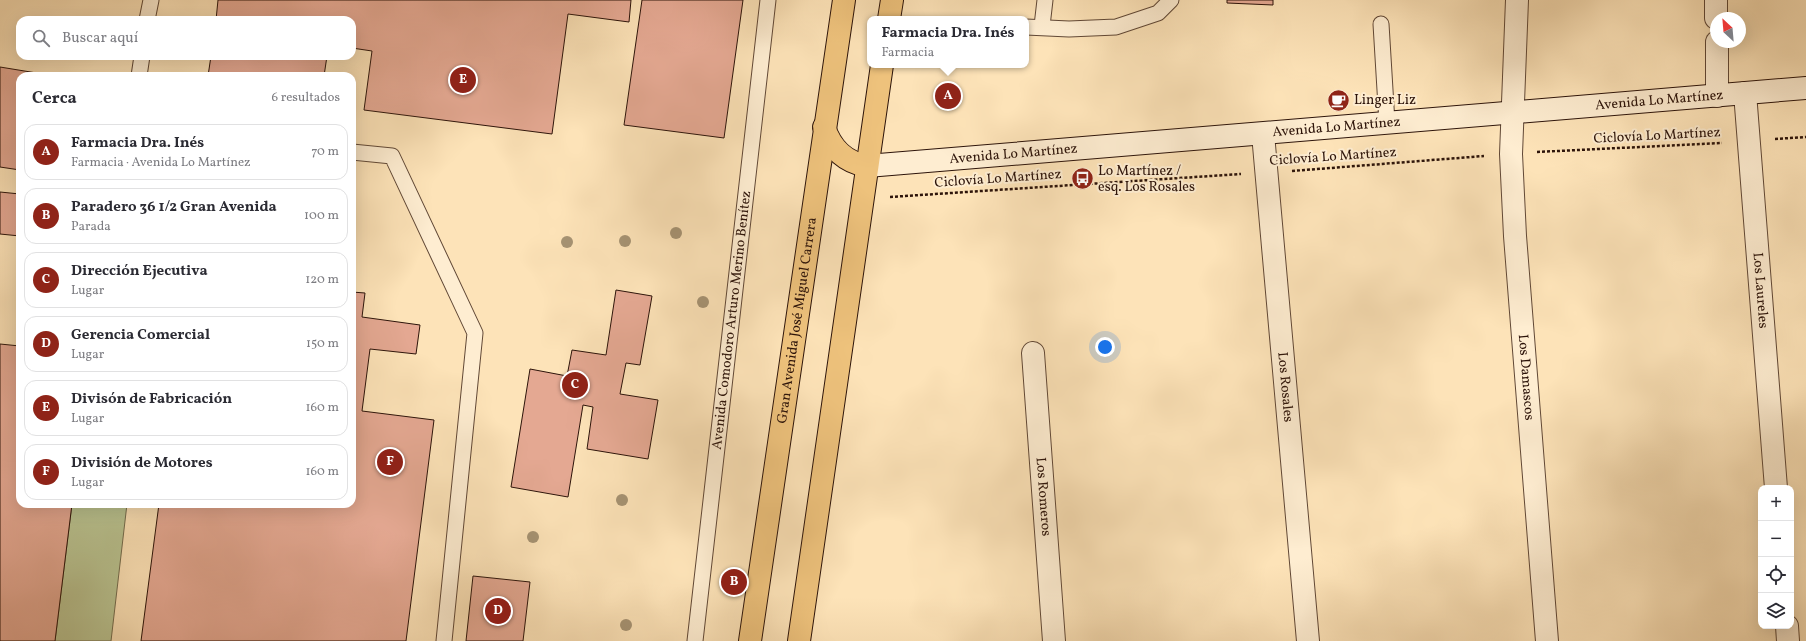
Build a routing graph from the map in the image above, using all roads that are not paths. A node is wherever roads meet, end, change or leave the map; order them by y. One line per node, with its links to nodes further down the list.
1 (150, 0): 10 (lane)
2 (768, 0): 32 (lane, Avenida Comodoro Arturo Merino Benítez)
3 (844, 0): 24 (main road, Gran Avenida José Miguel Carrera)
4 (892, 0): 11 (main road)
5 (1045, 0): 13 (lane)
6 (1171, 0): 13 (lane)
7 (1517, 0): 22 (street, Los Damascos)
8 (1716, 0): 9 (street)
9 (1716, 12)
10 (148, 16)
11 (889, 16)
12 (1381, 24): 23 (lane)
13 (1042, 26): 14 (lane)
14 (1029, 27)
15 (1717, 48): 21 (street)
16 (141, 60): 18 (lane)
17 (882, 68): 27 (main road)
18 (140, 72)
19 (1806, 88): 20 (street, Avenida Lo Martínez)
20 (1745, 93): 21 (street, Avenida Lo Martínez); 29 (street, Los Laureles)
21 (1717, 96): 22 (street, Avenida Lo Martínez)
22 (1513, 113): 23 (street, Avenida Lo Martínez); 37 (street, Los Damascos)
23 (1387, 123): 25 (street, Avenida Lo Martínez)
24 (824, 127): 27 (main road); 33 (main road, Gran Avenida José Miguel Carrera)
25 (1263, 134): 27 (street, Avenida Lo Martínez); 36 (street, Los Rosales)
26 (356, 152): 31 (lane)
27 (867, 166): 34 (main road)
28 (1033, 353): 35 (street, Los Romeros)
29 (1776, 485)
30 (1787, 629): 38 (street)
31 (444, 641)
32 (695, 641)
33 (750, 641)
34 (799, 641)
35 (1054, 641)
36 (1308, 641)
37 (1547, 641)
38 (1788, 641)

